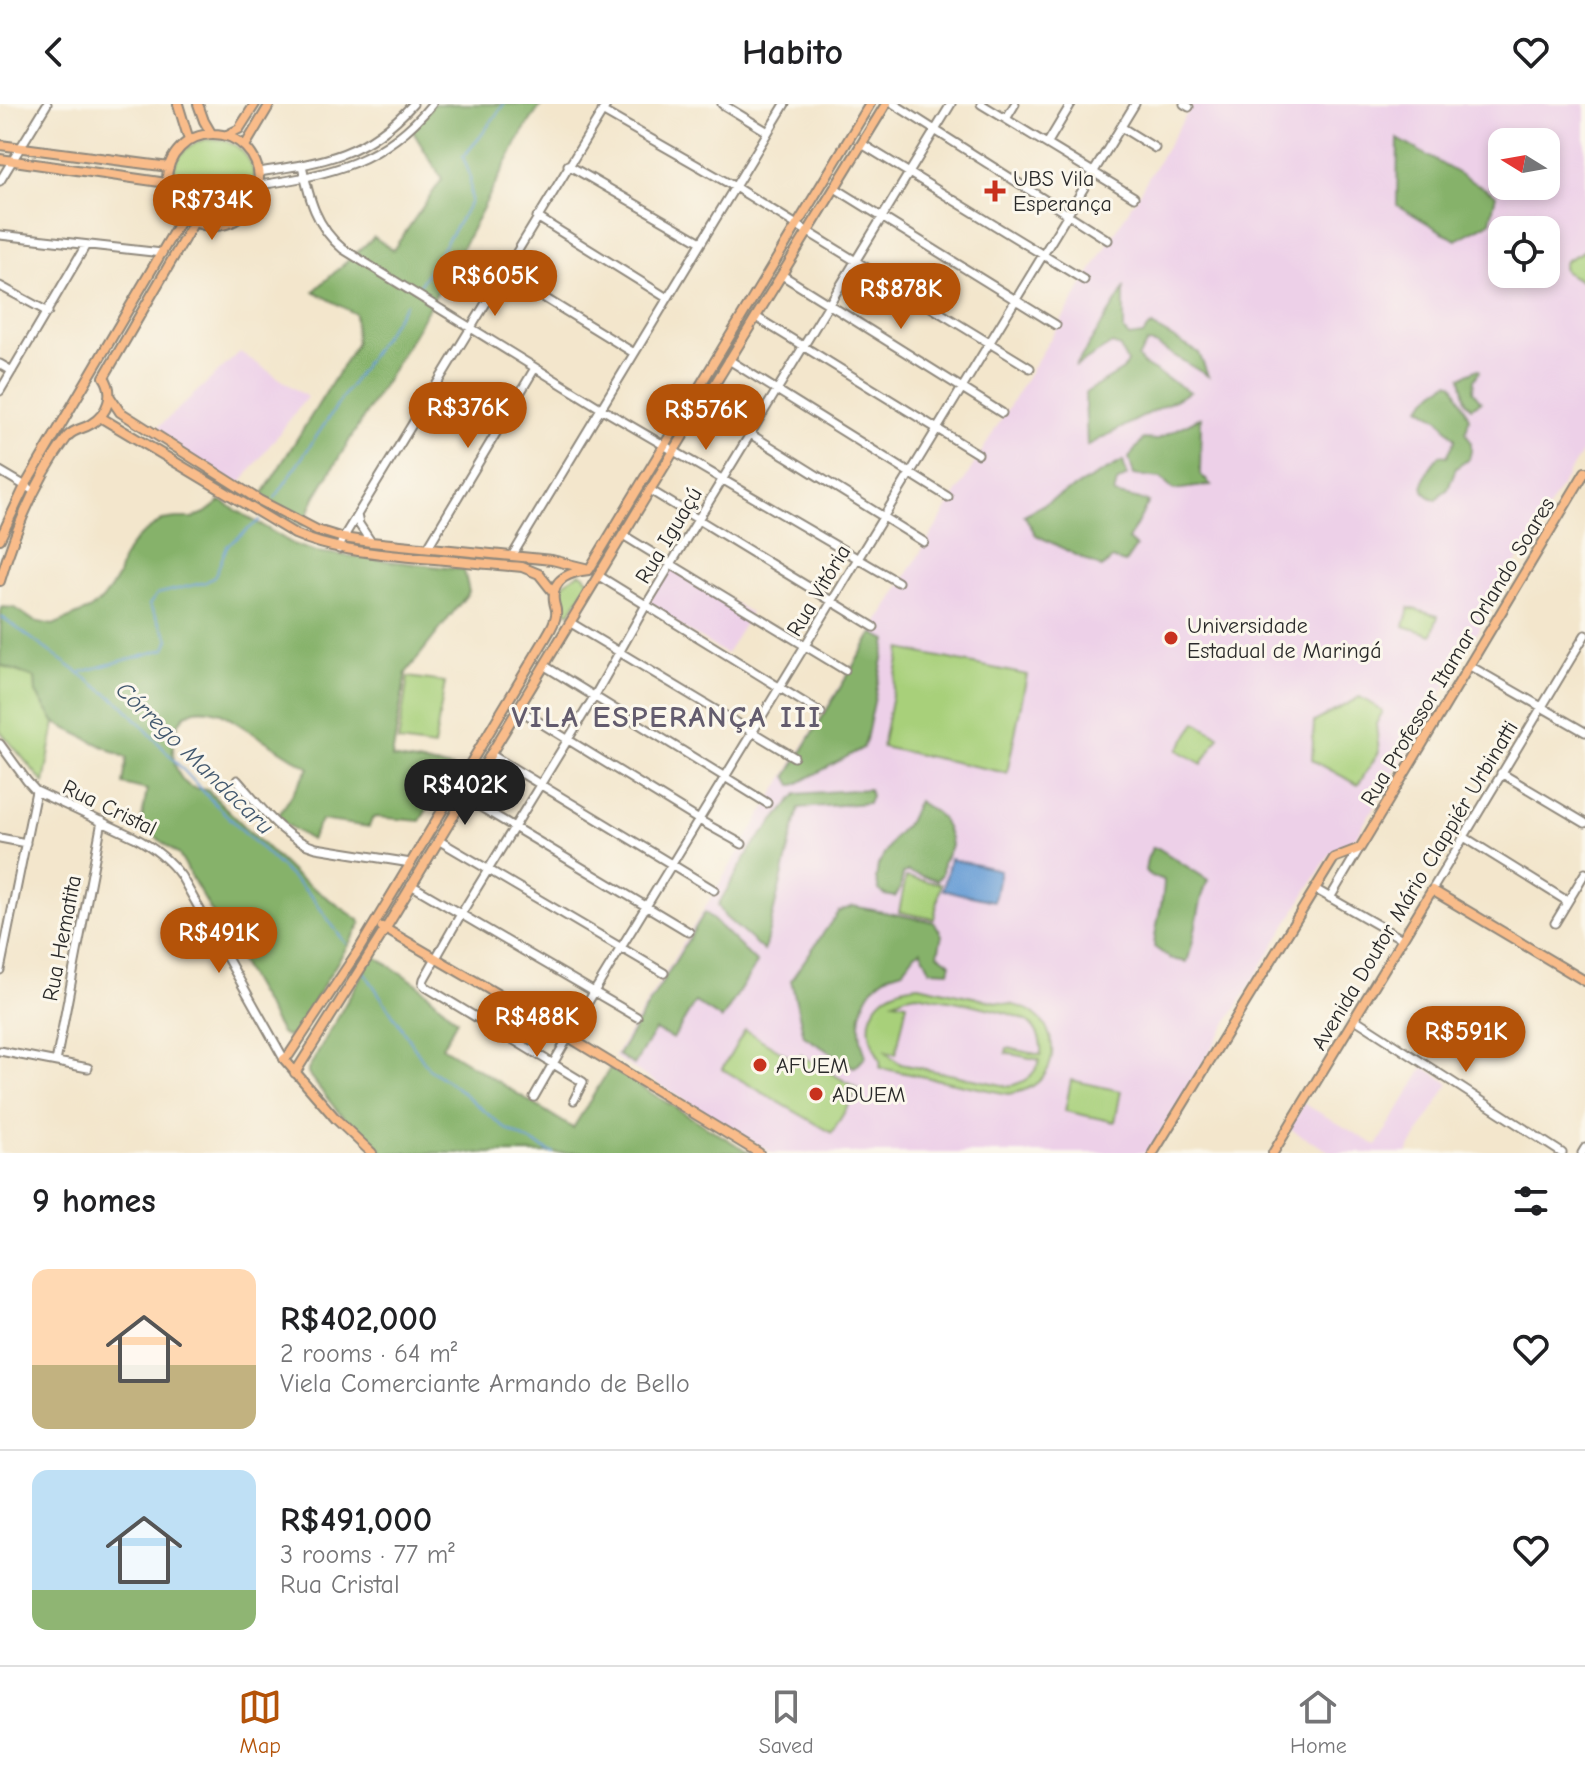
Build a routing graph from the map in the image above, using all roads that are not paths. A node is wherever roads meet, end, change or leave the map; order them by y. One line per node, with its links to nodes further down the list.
1 (47, 104): 30 (street)
2 (178, 104): 25 (main road)
3 (198, 104): 23 (main road)
4 (255, 104): 24 (main road)
5 (270, 104): 29 (main road)
6 (412, 104): 34 (street)
7 (432, 104): 40 (street)
8 (722, 104): 22 (street)
9 (785, 104): 22 (street)
10 (870, 104): 52 (main road)
11 (886, 104): 26 (main road)
12 (894, 104): 21 (street)
13 (951, 104): 21 (street, Rua Iguaçú)
14 (981, 104): 19 (street)
15 (1015, 104): 19 (street)
16 (1071, 104): 27 (street)
17 (1135, 104): 20 (street, Rua Vitória)
18 (604, 108): 35 (street); 44 (street)
19 (1006, 119): 27 (street)
20 (1121, 127): 31 (street); 38 (street, Rua Vitória)
21 (935, 130): 39 (street, Rua Iguaçú); 47 (street)
22 (768, 132): 44 (street)
23 (211, 133): 24 (main road); 25 (main road)
24 (227, 135): 29 (main road)
25 (189, 140): 36 (main road)
26 (862, 144): 39 (street); 45 (main road)
27 (1047, 144): 38 (street)
28 (0, 145): 30 (main road)
29 (245, 146): 37 (main road)
30 (20, 147): 33 (street); 36 (main road)
31 (1155, 148)
32 (0, 159): 33 (main road)
33 (11, 161): 41 (street); 42 (main road)
34 (302, 165): 37 (street); 40 (street)
35 (568, 165): 49 (street); 56 (street)
36 (169, 167): 42 (main road)
37 (259, 172): 43 (main road)
38 (1093, 172): 46 (street); 47 (street, Rua Vitória)
39 (909, 173): 50 (street, Rua Iguaçú); 59 (street)
40 (305, 178): 43 (street); 71 (street)
41 (0, 181)
42 (167, 183): 48 (main road)
43 (260, 185): 51 (main road)
44 (735, 187): 52 (street); 56 (street)
45 (835, 188): 50 (street); 53 (main road)
46 (1134, 197)
47 (1068, 214): 55 (street); 59 (street, Rua Vitória)
48 (183, 216): 51 (main road); 58 (main road)
49 (537, 217): 61 (street); 65 (street)
50 (882, 217): 60 (street, Rua Iguaçú); 66 (street)
51 (194, 222): 81 (main road)
52 (797, 224): 53 (street); 94 (main road)
53 (808, 232): 60 (street); 62 (main road)
54 (0, 235): 57 (street)
55 (1108, 240)
56 (701, 242): 65 (street)
57 (86, 245): 58 (street); 68 (street)
58 (162, 253): 80 (main road)
59 (1043, 255): 63 (street); 66 (street, Rua Vitória)
60 (856, 261): 67 (street, Rua Iguaçú); 72 (street)
61 (504, 273): 71 (street); 74 (street)
62 (782, 275): 67 (street); 69 (main road)
63 (1084, 280)
64 (0, 286): 68 (street)
65 (667, 298): 74 (street)
66 (1016, 300): 70 (street); 72 (street, Rua Vitória)
67 (829, 304): 73 (street, Rua Iguaçú); 82 (street)
68 (48, 312): 79 (street)
69 (756, 317): 73 (street); 75 (main road)
70 (1056, 325)
71 (470, 329): 77 (street); 105 (street)
72 (990, 343): 78 (street); 82 (street, Rua Vitória)
73 (804, 346): 83 (street, Rua Iguaçú); 92 (street)
74 (634, 353): 87 (street)
75 (729, 360): 83 (street); 86 (main road)
76 (0, 364): 79 (street)
77 (535, 368): 87 (street); 113 (street)
78 (1030, 368)
79 (12, 371): 84 (street)
80 (91, 373): 81 (main road); 89 (main road)
81 (104, 377): 85 (main road)
82 (962, 388): 88 (street); 92 (street, Rua Vitória)
83 (777, 390): 93 (street, Rua Iguaçú); 99 (street)
84 (0, 391)
85 (110, 397): 90 (main road); 109 (main road)
86 (702, 404): 93 (street); 95 (main road)
87 (602, 409): 94 (street); 115 (street)
88 (1002, 413)
89 (65, 417): 91 (main road); 101 (main road)
90 (100, 417): 91 (main road); 114 (main road)
91 (74, 429): 103 (main road)
92 (937, 429): 96 (street); 99 (street, Rua Vitória)
93 (751, 433): 100 (street, Rua Iguaçú); 106 (street)
94 (665, 445): 95 (street); 118 (main road)
95 (674, 450): 100 (street); 102 (main road)
96 (978, 454)
97 (0, 471): 101 (street)
98 (1585, 472): 133 (main road, Rua Professor Itamar Orlando Soares)
99 (910, 473): 104 (street); 106 (street, Rua Vitória)
100 (722, 480): 107 (street, Rua Iguaçú); 116 (street)
101 (25, 486): 103 (street); 110 (main road)
102 (650, 490): 107 (street); 108 (main road)
103 (34, 491): 120 (main road)
104 (948, 497)
105 (357, 515): 109 (street); 111 (street)
106 (884, 515): 112 (street); 116 (street, Rua Vitória)
107 (698, 519): 117 (street, Rua Iguaçú); 123 (street)
108 (623, 535): 117 (street); 119 (main road)
109 (343, 538): 111 (main road); 114 (street)
110 (0, 539)
111 (371, 542): 113 (main road)
112 (924, 542)
113 (428, 547): 115 (main road)
114 (339, 549): 122 (main road)
115 (512, 556): 118 (main road)
116 (858, 559): 121 (street); 123 (street, Rua Vitória)
117 (671, 564): 124 (street, Rua Iguaçú); 129 (street)
118 (589, 570): 119 (main road); 122 (main road)
119 (599, 576): 124 (street); 126 (main road)
120 (0, 581)
121 (898, 582)
122 (554, 593): 125 (main road)
123 (832, 602): 127 (street); 129 (street, Rua Vitória)
124 (646, 605): 131 (street, Rua Iguaçú); 135 (street)
125 (557, 613): 126 (main road); 163 (main road)
126 (571, 623): 131 (street); 132 (main road)
127 (874, 627)
128 (1585, 635): 130 (street, Avenida Doutor Mário Clappiér Urbinatti)
129 (805, 646): 134 (street); 135 (street, Rua Vitória)
130 (1582, 646): 137 (street, Avenida Doutor Mário Clappiér Urbinatti)
131 (620, 654): 136 (street, Rua Iguaçú); 140 (street)
132 (545, 666): 136 (street); 138 (main road)
133 (1470, 666): 137 (street); 162 (main road, Rua Professor Itamar Orlando Soares)
134 (845, 670)
135 (779, 687): 139 (street); 140 (street, Rua Vitória)
136 (594, 697): 142 (street, Rua Iguaçú); 147 (street)
137 (1542, 707): 141 (street); 146 (street, Avenida Doutor Mário Clappiér Urbinatti)
138 (518, 709): 142 (street); 144 (main road)
139 (821, 713)
140 (752, 732): 145 (street); 147 (street, Rua Vitória)
141 (1585, 732)
142 (567, 740): 149 (street, Rua Iguaçú); 153 (street)
143 (0, 744): 150 (street, Rua Cristal)
144 (490, 754): 149 (street); 151 (main road)
145 (794, 757)
146 (1501, 773): 155 (street); 157 (street, Avenida Doutor Mário Clappiér Urbinatti)
147 (725, 776): 152 (street); 153 (street, Rua Vitória)
148 (237, 780): 163 (street)
149 (541, 784): 156 (street, Rua Iguaçú); 164 (street)
150 (36, 791): 154 (street, Rua Cristal); 160 (street)
151 (464, 797): 156 (street); 159 (main road)
152 (767, 803)
153 (699, 820): 161 (street); 164 (street, Rua Vitória)
154 (102, 821): 190 (street, Rua Cristal); 191 (street, Rua Hematita)
155 (1585, 823)
156 (514, 827): 165 (street, Rua Iguaçú); 173 (street)
157 (1464, 837): 170 (street, Avenida Doutor Mário Clappiér Urbinatti); 172 (street)
158 (0, 838): 160 (street)
159 (438, 840): 165 (street); 167 (main road)
160 (26, 843): 182 (street)
161 (742, 844)
162 (1360, 848): 168 (main road, Rua Professor Itamar Orlando Soares); 171 (street, Rua Professor Itamar Orlando Soares)
163 (411, 863): 175 (main road)
164 (671, 865): 169 (street); 173 (street, Rua Vitória)
165 (487, 870): 174 (street, Rua Iguaçú); 180 (street)
166 (1585, 873): 172 (street)
167 (411, 885): 174 (street); 177 (main road)
168 (1315, 889): 171 (street); 199 (main road, Rua Professor Itamar Orlando Soares)
169 (714, 890)
170 (1432, 890): 179 (main road, Avenida Doutor Mário Clappiér Urbinatti); 184 (main road)
171 (1330, 898): 179 (street)
172 (1567, 901): 176 (street)
173 (646, 907): 178 (street); 180 (street, Rua Vitória)
174 (461, 914): 181 (street, Rua Iguaçú); 185 (street)
175 (375, 922): 177 (main road); 190 (main road)
176 (1555, 923)
177 (386, 928): 181 (main road); 194 (main road)
178 (689, 932)
179 (1402, 939): 187 (main road, Avenida Doutor Mário Clappiér Urbinatti)
180 (621, 947): 183 (street); 185 (street, Rua Vitória)
181 (435, 958): 188 (main road); 192 (street, Rua Iguaçú)
182 (0, 970)
183 (664, 973)
184 (1585, 981)
185 (594, 992): 186 (street); 188 (street, Rua Vitória)
186 (637, 1017)
187 (1355, 1019): 200 (main road, Avenida Doutor Mário Clappiér Urbinatti); 201 (street)
188 (567, 1036): 192 (street, Rua Vitória); 198 (main road)
189 (0, 1051): 191 (street)
190 (284, 1059): 194 (main road, Rua Cristal)
191 (56, 1062): 193 (street)
192 (552, 1063): 195 (street, Rua Vitória); 196 (street)
193 (88, 1068)
194 (295, 1073): 197 (main road, Rua Cristal)
195 (534, 1097)
196 (574, 1100)
197 (372, 1153)
198 (759, 1153)
199 (1153, 1153)
200 (1273, 1153)
201 (1562, 1153)

